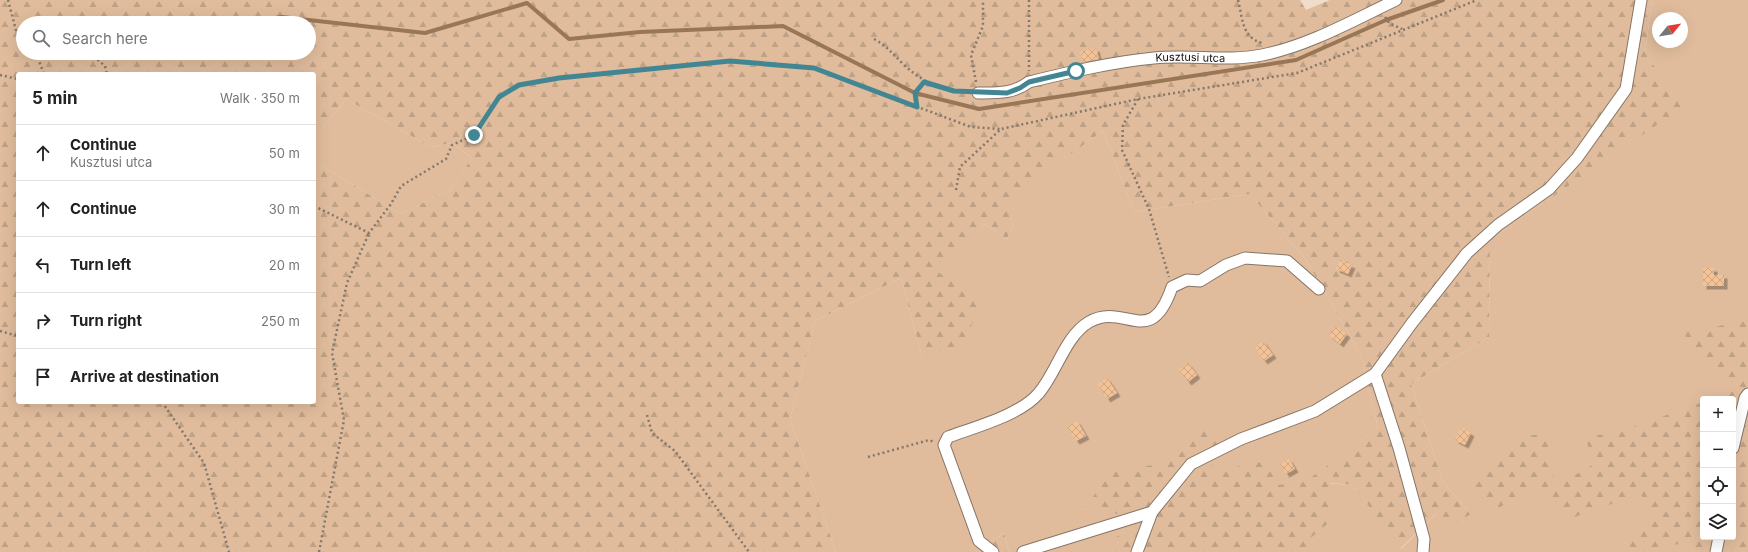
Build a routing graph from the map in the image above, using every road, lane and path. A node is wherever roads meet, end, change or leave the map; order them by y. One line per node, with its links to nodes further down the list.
1 (8, 0): 10 (path)
2 (983, 0): 21 (path)
3 (1029, 0): 20 (path)
4 (1238, 0): 12 (path)
5 (1396, 0): 20 (street, Kusztusi utca)
6 (1477, 0): 9 (path)
7 (1641, 0): 32 (street)
8 (1385, 17): 9 (path)
9 (1402, 29): 22 (path)
10 (16, 30)
11 (874, 38): 19 (path)
12 (1264, 43)
13 (39, 60): 15 (path)
14 (98, 60): 16 (path)
15 (43, 72)
16 (106, 72)
17 (0, 75): 18 (path)
18 (16, 79)
19 (924, 82): 21 (path); 23 (path)
20 (1029, 82): 21 (street, Kusztusi utca)
21 (978, 93)
22 (1138, 99): 24 (path); 28 (path)
23 (917, 107): 24 (path); 27 (path)
24 (1001, 129): 25 (path)
25 (956, 190)
26 (316, 207): 27 (path)
27 (369, 233): 42 (path)
28 (1172, 287): 29 (street); 37 (street)
29 (1319, 289)
30 (0, 331): 31 (path)
31 (16, 335)
32 (1375, 374): 39 (street); 47 (street)
33 (1748, 394): 36 (street)
34 (163, 404): 41 (path)
35 (648, 415): 43 (path)
36 (1736, 436)
37 (944, 445): 38 (path); 44 (street)
38 (868, 457)
39 (1152, 512): 45 (street); 46 (street)
40 (1718, 540): 48 (street)
41 (229, 552)
42 (319, 552)
43 (749, 552)
44 (993, 552)
45 (1023, 552)
46 (1137, 552)
47 (1423, 552)
48 (1716, 552)

